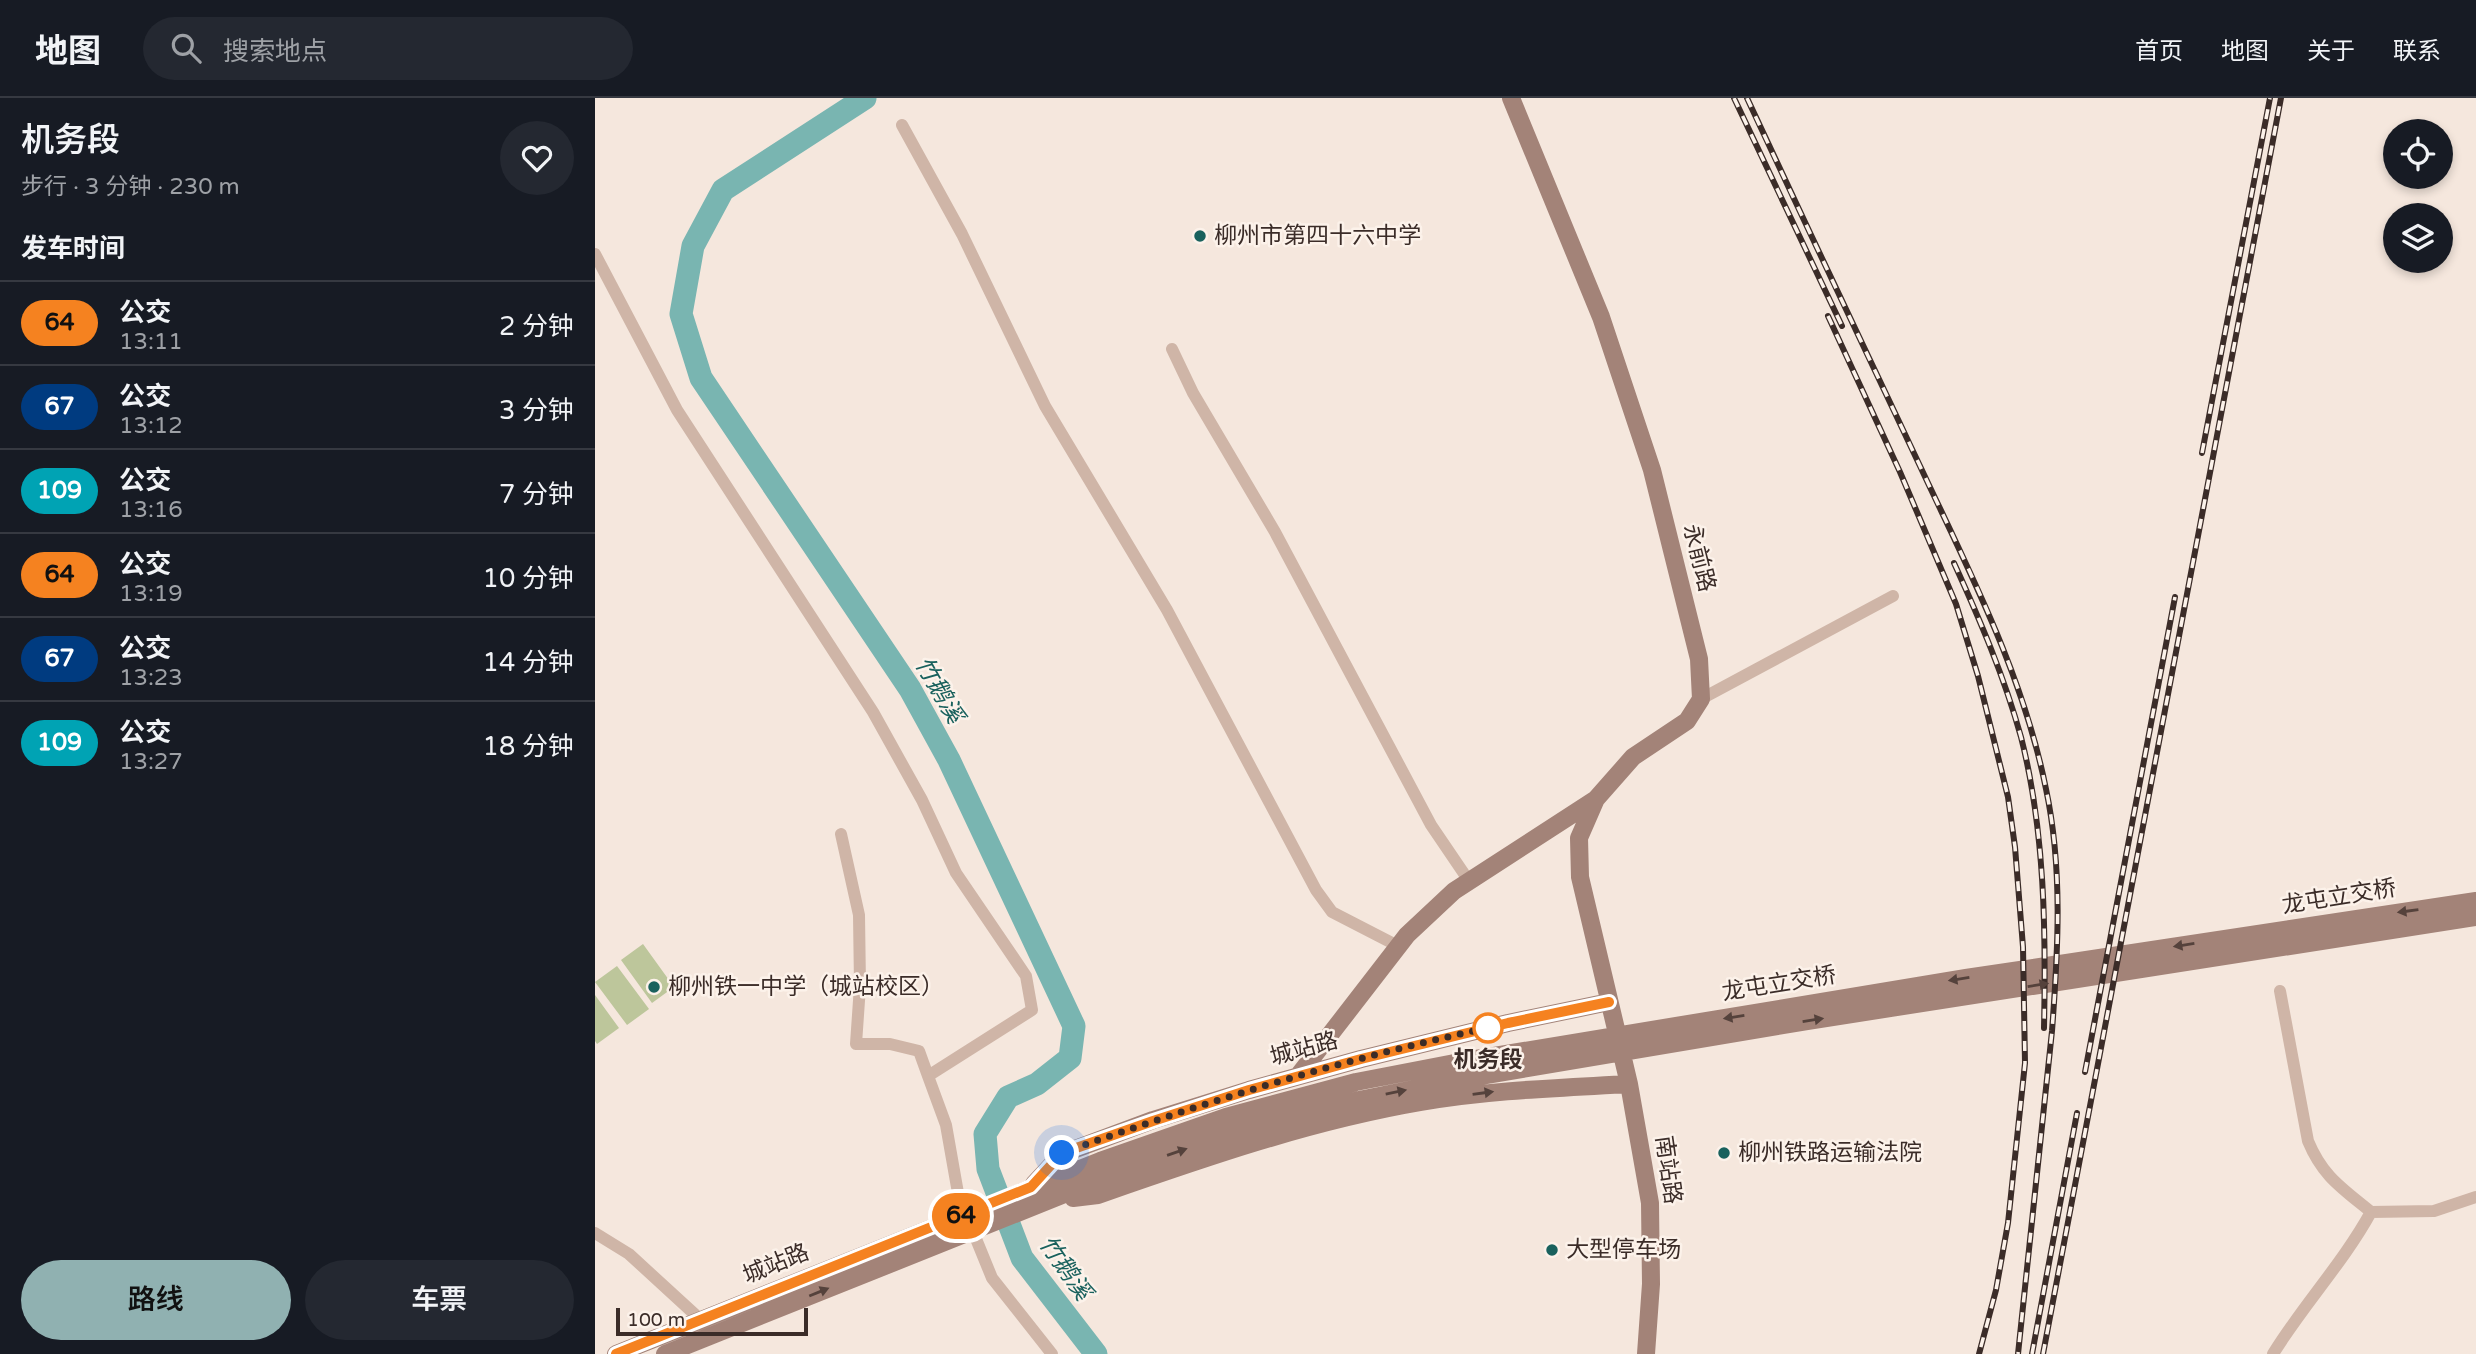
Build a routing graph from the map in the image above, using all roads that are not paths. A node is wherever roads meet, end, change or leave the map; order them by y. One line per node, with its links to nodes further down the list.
1 (1511, 98): 6 (main road, 永前路)
2 (902, 125): 12 (street)
3 (595, 254): 15 (street)
4 (1172, 349): 9 (street)
5 (1893, 596): 6 (street)
6 (1701, 699): 7 (main road)
7 (1596, 799): 9 (main road); 14 (main road)
8 (841, 834): 15 (street)
9 (1469, 881): 12 (main road)
10 (2476, 901): 18 (main road, 龙屯立交桥, one-way to 18)
11 (2476, 917): 19 (main road, 龙屯立交桥, one-way to 11)
12 (1398, 946): 16 (main road)
13 (2280, 991): 22 (street)
14 (1609, 1002): 16 (main road, 城站路); 17 (main road, 南站路)
15 (928, 1076): 23 (street)
16 (1298, 1076): 20 (main road, 城站路)
17 (1629, 1084): 20 (main road, 城站路, one-way to 17); 26 (main road, 南站路)
18 (1100, 1161): 20 (main road, 城站路)
19 (1112, 1175): 20 (main road, 城站路)
20 (1031, 1197): 23 (main road, 城站路)
21 (2476, 1197): 22 (street)
22 (2371, 1212): 30 (street)
23 (974, 1220): 25 (main road, 城站路); 29 (street)
24 (595, 1234): 25 (street)
25 (705, 1328): 27 (main road, 城站路); 28 (main road, 城站路)
26 (1644, 1352)
27 (673, 1353)
28 (616, 1354)
29 (1052, 1354)
30 (2273, 1354)

